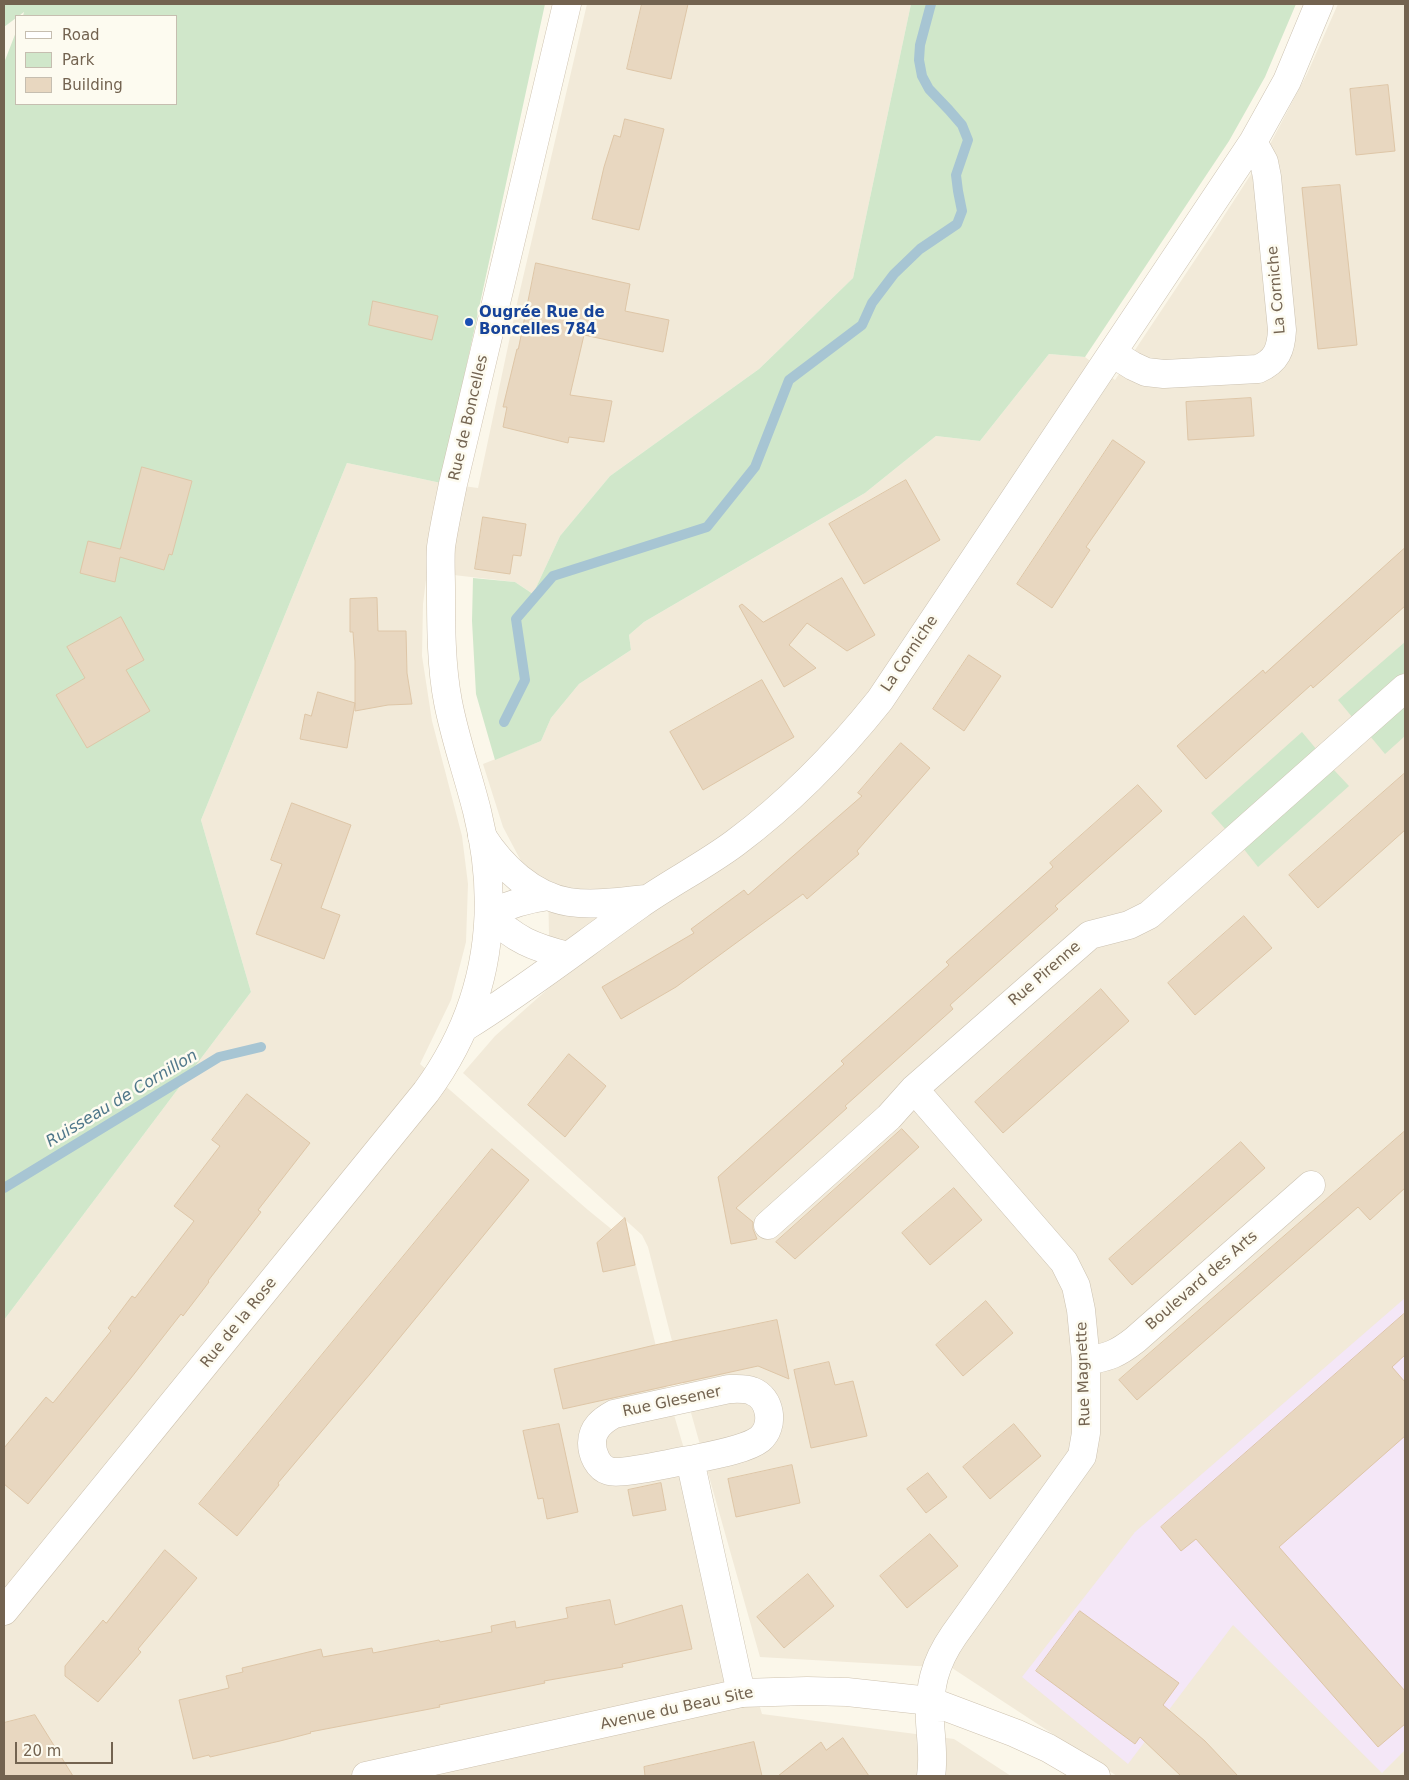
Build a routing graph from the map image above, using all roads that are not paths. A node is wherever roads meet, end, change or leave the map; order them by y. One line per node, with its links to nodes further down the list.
1 (567, 4): 6 (street, Rue de Boncelles)
2 (1319, 4): 3 (street, La Corniche)
3 (1254, 142): 4 (street, La Corniche); 4 (street, La Corniche)
4 (1112, 353): 8 (street, La Corniche)
5 (1405, 688): 12 (street, Rue Pirenne)
6 (482, 836): 7 (street, La Corniche); 9 (street, Rue de la Rose)
7 (549, 896): 8 (street, La Corniche); 9 (street, La Corniche)
8 (648, 898): 10 (street, La Corniche)
9 (489, 914): 10 (street); 11 (street, Rue de la Rose)
10 (568, 956): 11 (street)
11 (465, 1027): 17 (street, Rue de la Rose)
12 (914, 1089): 14 (street, Rue Pirenne); 15 (street, Rue Magnette)
13 (1311, 1185): 15 (street, Boulevard des Arts)
14 (768, 1225)
15 (1086, 1361): 19 (street, Rue Magnette)
16 (690, 1460): 16 (street, Rue Glesener); 18 (street)
17 (4, 1611)
18 (741, 1693): 19 (street, Avenue du Beau Site); 20 (street, Avenue du Beau Site)
19 (930, 1701): 21 (street, Rue Magnette); 22 (street, Avenue du Beau Site)
20 (366, 1776)
21 (931, 1776)
22 (1096, 1776)

